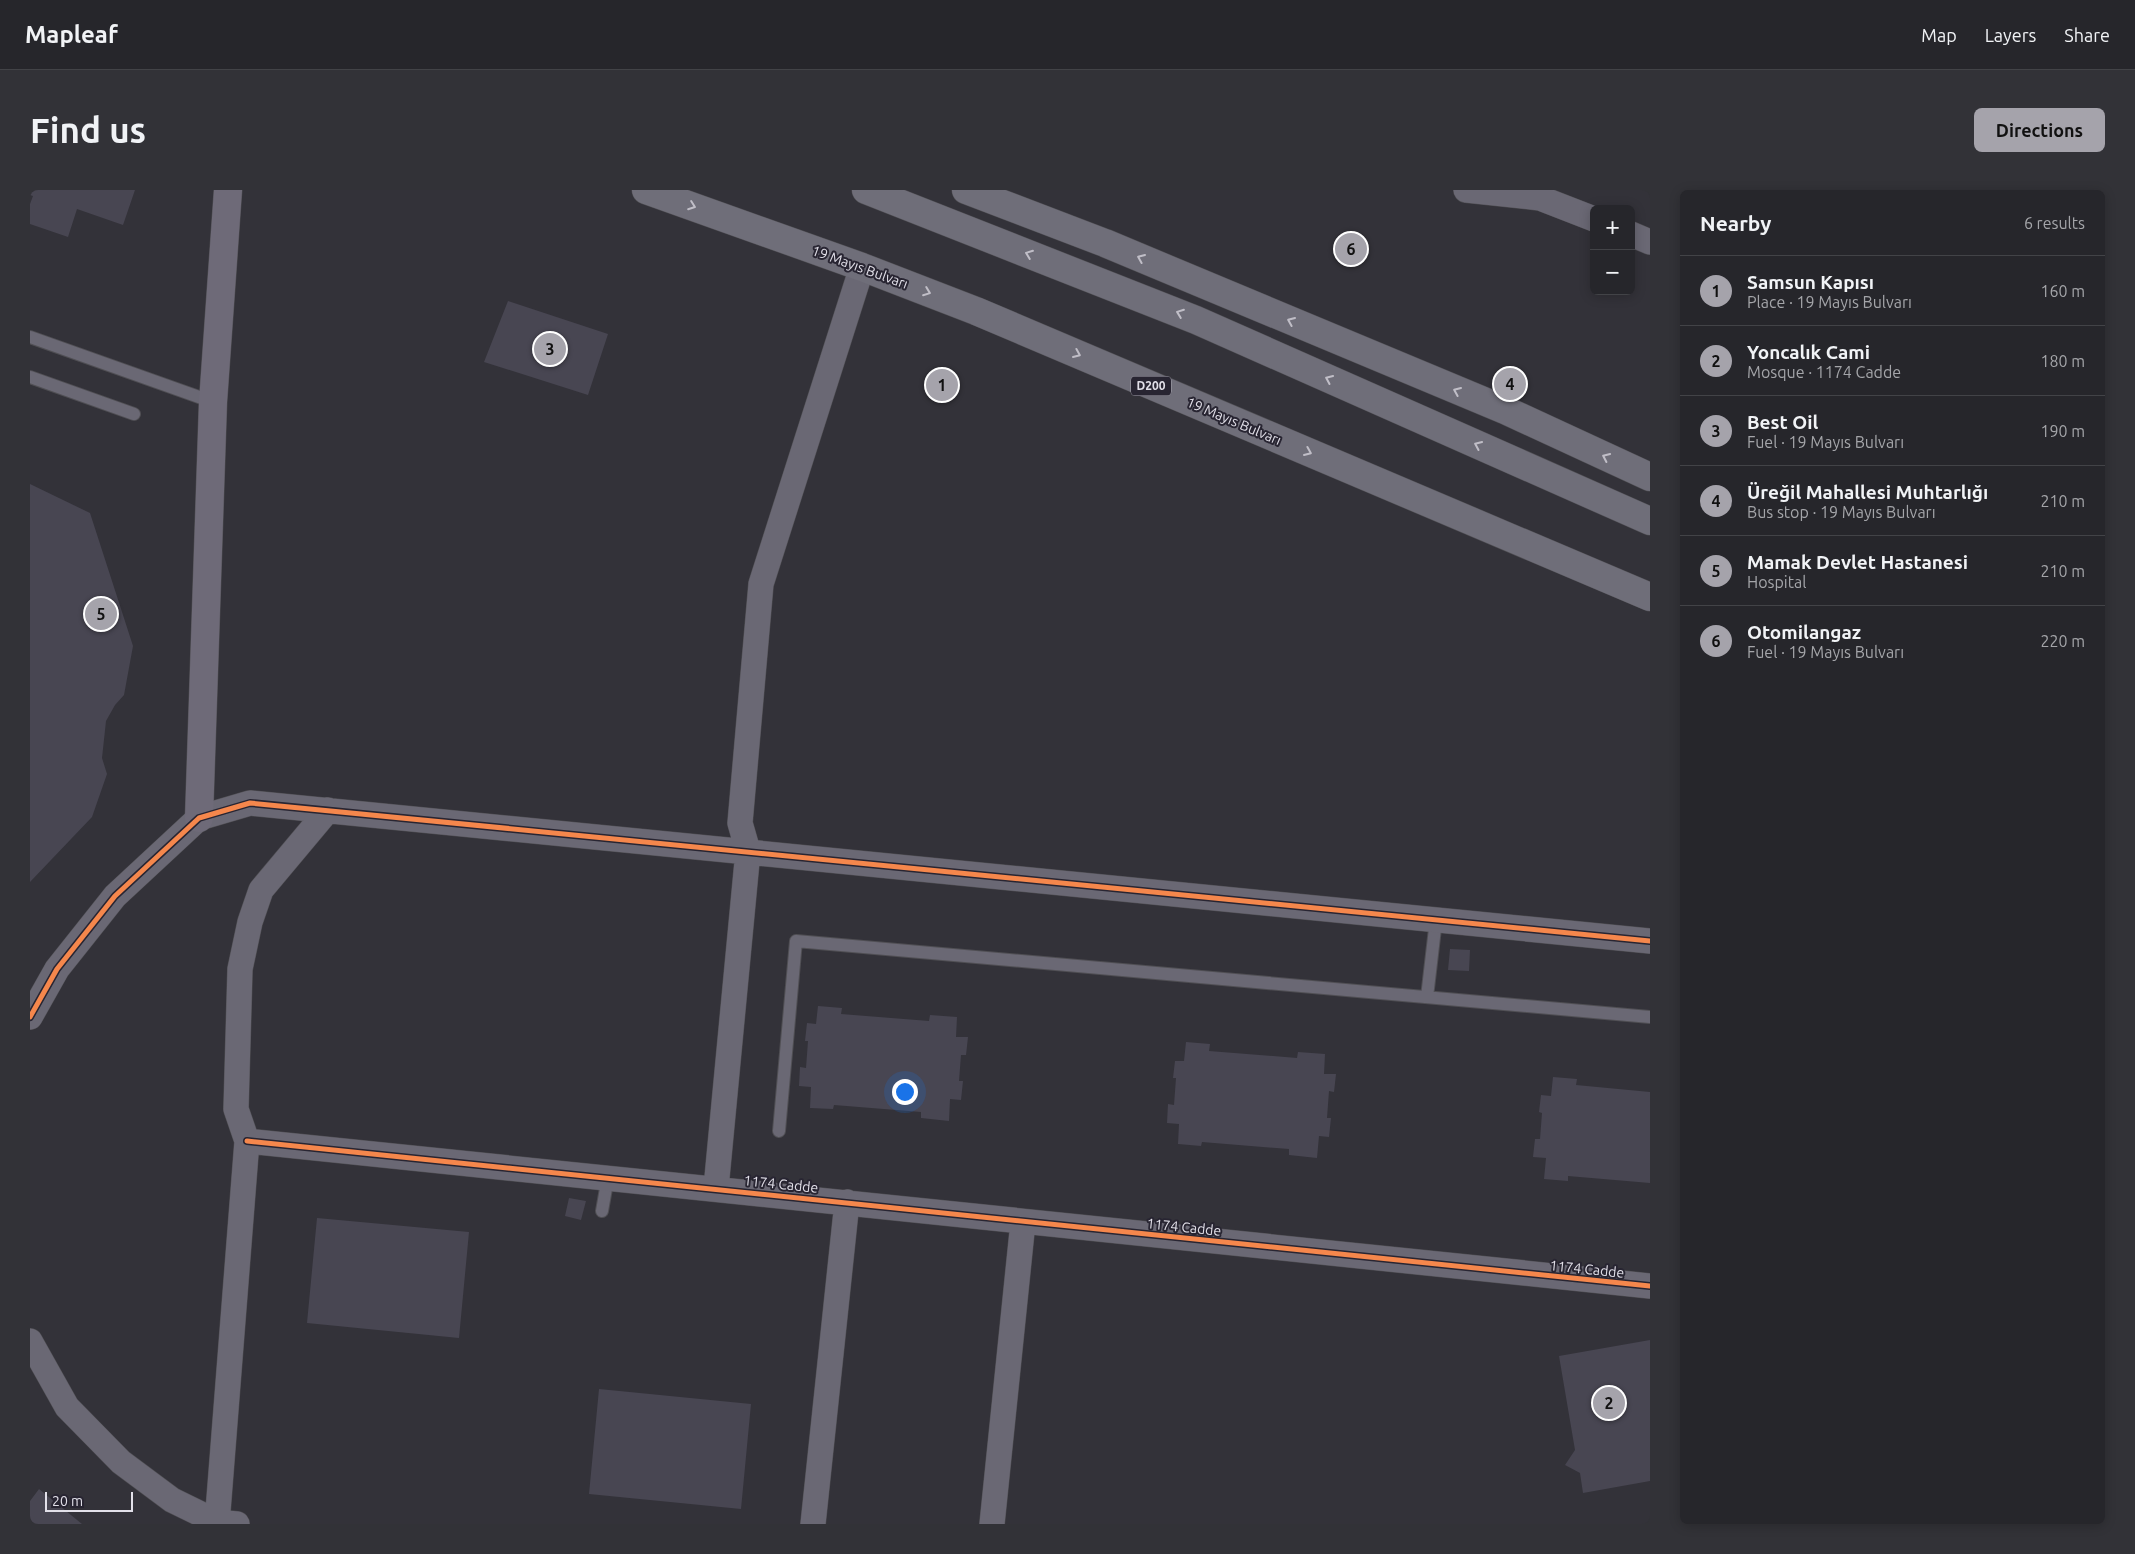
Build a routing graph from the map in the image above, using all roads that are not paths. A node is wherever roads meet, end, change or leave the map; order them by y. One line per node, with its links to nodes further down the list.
1 (228, 190): 12 (street)
2 (646, 190): 9 (highway, 19 Mayıs Bulvarı / D200, one-way to 9)
3 (866, 190): 14 (highway, one-way to 3)
4 (966, 190): 15 (highway, one-way to 4)
5 (1466, 190): 6 (street)
6 (1590, 217)
7 (1635, 236): 8 (street)
8 (1650, 242)
9 (862, 267): 18 (highway, 19 Mayıs Bulvarı / D200, one-way to 18); 21 (street)
10 (30, 337): 12 (lane)
11 (30, 377): 13 (lane)
12 (212, 402): 20 (street)
13 (134, 414)
14 (1516, 462): 16 (highway); 17 (highway)
15 (1650, 477)
16 (1650, 502)
17 (1650, 522)
18 (1650, 597)
19 (328, 810): 20 (street); 21 (street); 28 (street)
20 (199, 818): 25 (street)
21 (748, 851): 22 (street); 30 (street)
22 (1436, 920): 23 (street); 24 (lane)
23 (1650, 941)
24 (1427, 997): 26 (lane); 27 (lane)
25 (30, 1017)
26 (1650, 1017)
27 (779, 1131)
28 (247, 1141): 29 (street, 1174 Cadde); 36 (street)
29 (608, 1177): 30 (street, 1174 Cadde); 32 (lane)
30 (716, 1188): 31 (street, 1174 Cadde)
31 (847, 1202): 33 (street, 1174 Cadde); 37 (street)
32 (602, 1211)
33 (1022, 1222): 34 (street, 1174 Cadde); 38 (street)
34 (1650, 1286)
35 (30, 1341): 36 (street)
36 (224, 1523)
37 (813, 1524)
38 (992, 1524)

